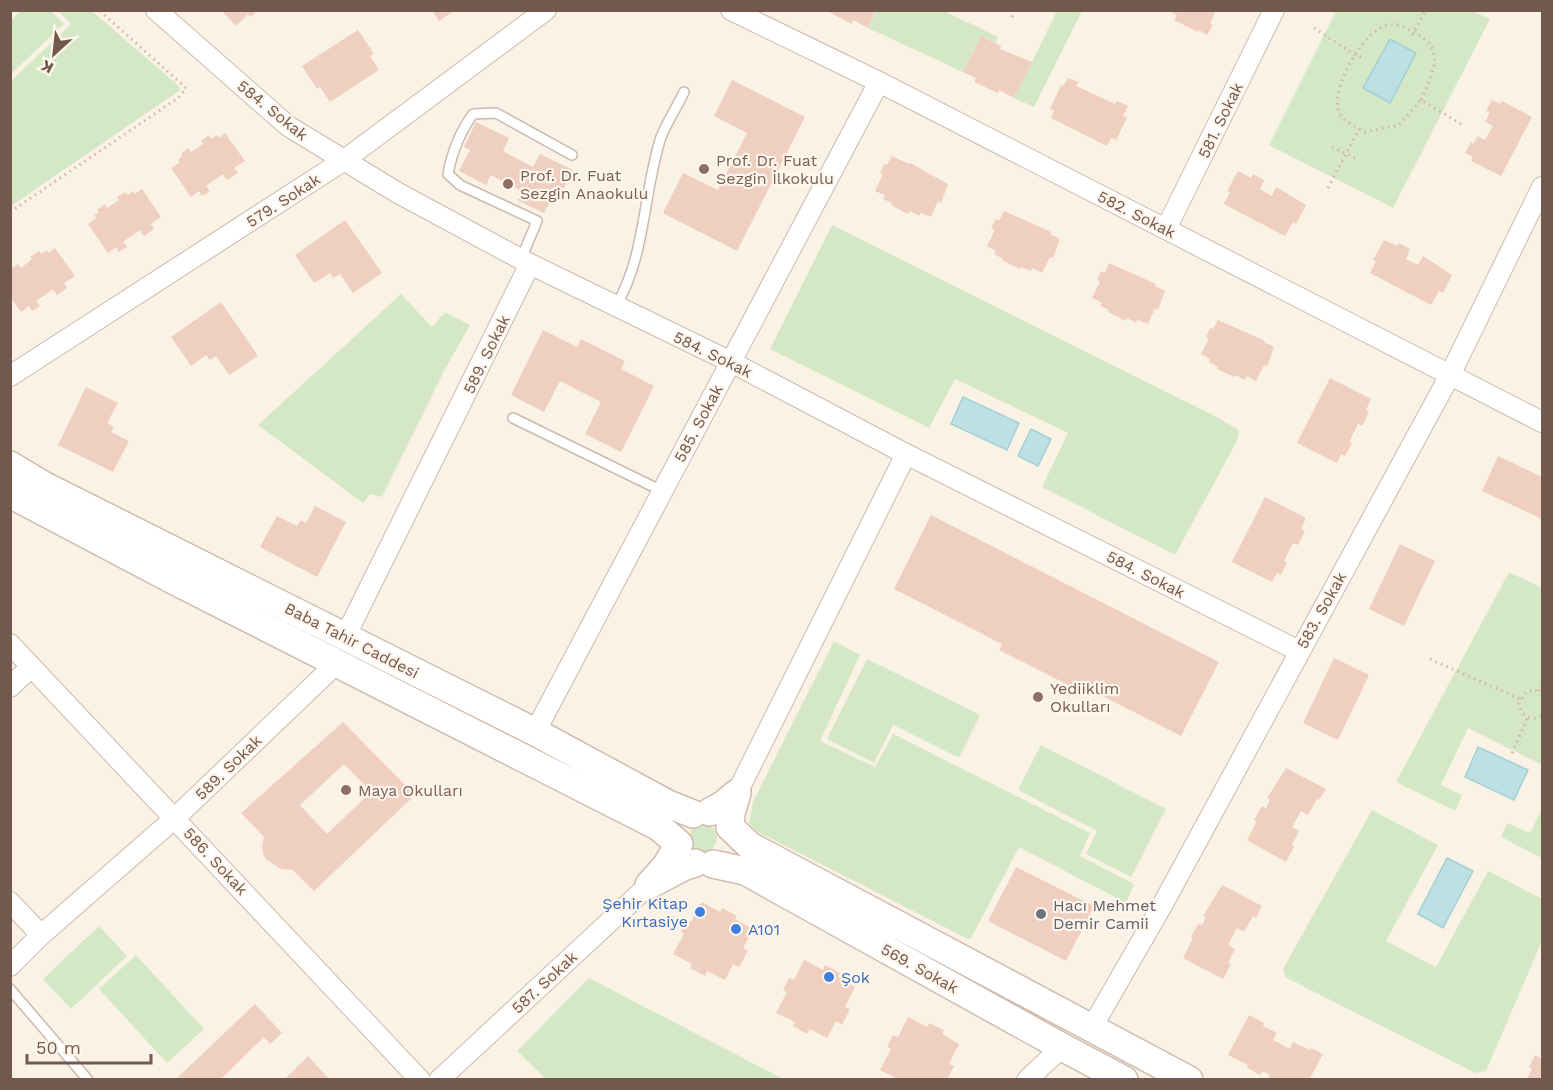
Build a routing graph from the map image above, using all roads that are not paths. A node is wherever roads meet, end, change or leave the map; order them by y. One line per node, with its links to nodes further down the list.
1 (156, 10): 8 (street, 584. Sokak)
2 (546, 10): 8 (street, 579. Sokak)
3 (731, 10): 5 (street, 582. Sokak)
4 (1274, 10): 10 (street, 581. Sokak)
5 (879, 82): 10 (street, 582. Sokak); 13 (street, 585. Sokak)
6 (684, 92): 12 (lane)
7 (572, 155): 11 (lane)
8 (343, 161): 11 (street, 584. Sokak); 15 (street, 579. Sokak)
9 (1542, 187): 14 (street, 583. Sokak)
10 (1166, 229): 14 (street, 582. Sokak)
11 (525, 262): 12 (street, 584. Sokak); 22 (street, 589. Sokak)
12 (616, 306): 13 (street, 584. Sokak)
13 (731, 362): 18 (street, 584. Sokak); 20 (street, 585. Sokak)
14 (1450, 375): 17 (street, 582. Sokak); 24 (street, 583. Sokak)
15 (10, 376)
16 (513, 418): 20 (lane)
17 (1542, 422)
18 (906, 454): 24 (street, 584. Sokak); 29 (street)
19 (10, 465): 22 (street, Baba Tahir Caddesi)
20 (662, 491): 28 (street, 585. Sokak)
21 (10, 494): 25 (street, Baba Tahir Caddesi)
22 (345, 637): 28 (street, Baba Tahir Caddesi)
23 (10, 644): 26 (street, 586. Sokak)
24 (1299, 651): 38 (street, 583. Sokak)
25 (337, 663): 30 (street, 589. Sokak); 32 (street, Baba Tahir Caddesi)
26 (31, 667): 27 (street); 30 (street, 586. Sokak)
27 (10, 687)
28 (535, 732): 31 (street, Baba Tahir Caddesi)
29 (737, 793): 31 (street)
30 (175, 818): 35 (street, 589. Sokak); 41 (street, 586. Sokak)
31 (711, 818): 32 (street); 32 (street); 38 (street, Baba Tahir Caddesi)
32 (696, 857): 33 (street); 39 (street, 569. Sokak)
33 (649, 885): 42 (street, 587. Sokak)
34 (10, 902): 35 (street)
35 (41, 935): 36 (street, 589. Sokak)
36 (10, 966)
37 (10, 989): 40 (lane)
38 (1091, 1029): 45 (street, Baba Tahir Caddesi)
39 (1062, 1047): 43 (street); 44 (street, 569. Sokak)
40 (88, 1080)
41 (420, 1080)
42 (439, 1080)
43 (1028, 1080)
44 (1124, 1080)
45 (1189, 1080)

